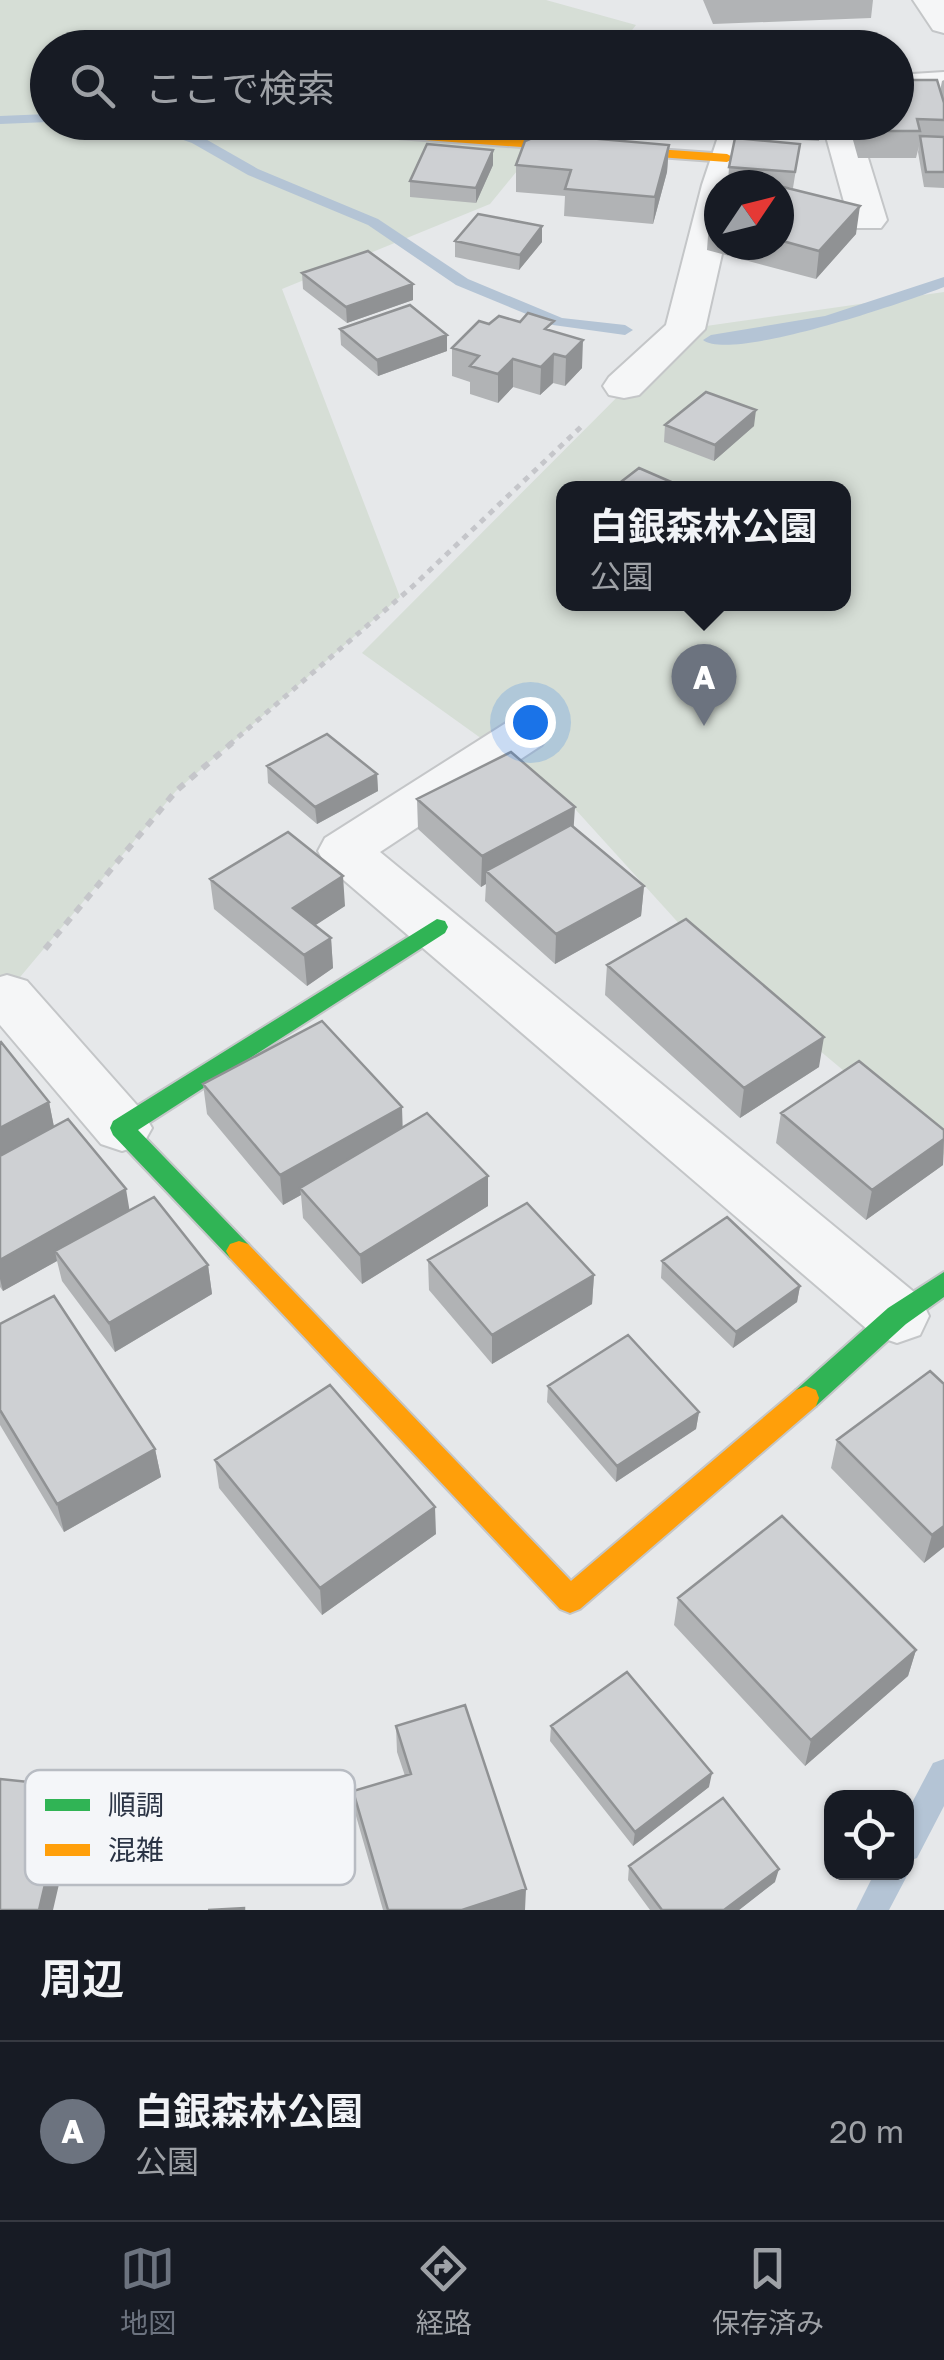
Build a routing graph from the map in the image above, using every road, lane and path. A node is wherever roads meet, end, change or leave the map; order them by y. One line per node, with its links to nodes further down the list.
1 (929, 0): 2 (street)
2 (944, 23)
3 (944, 82): 4 (street)
4 (914, 84)
5 (421, 140): 9 (street)
6 (734, 140): 8 (street)
7 (844, 140): 10 (street)
8 (725, 170)
9 (704, 176)
10 (868, 220)
11 (704, 251): 12 (street)
12 (624, 386): 15 (path)
13 (524, 734): 14 (street)
14 (437, 927): 16 (street); 18 (street)
15 (6, 995): 16 (street)
16 (122, 1128): 18 (street)
17 (944, 1283): 18 (street)
18 (897, 1316)

